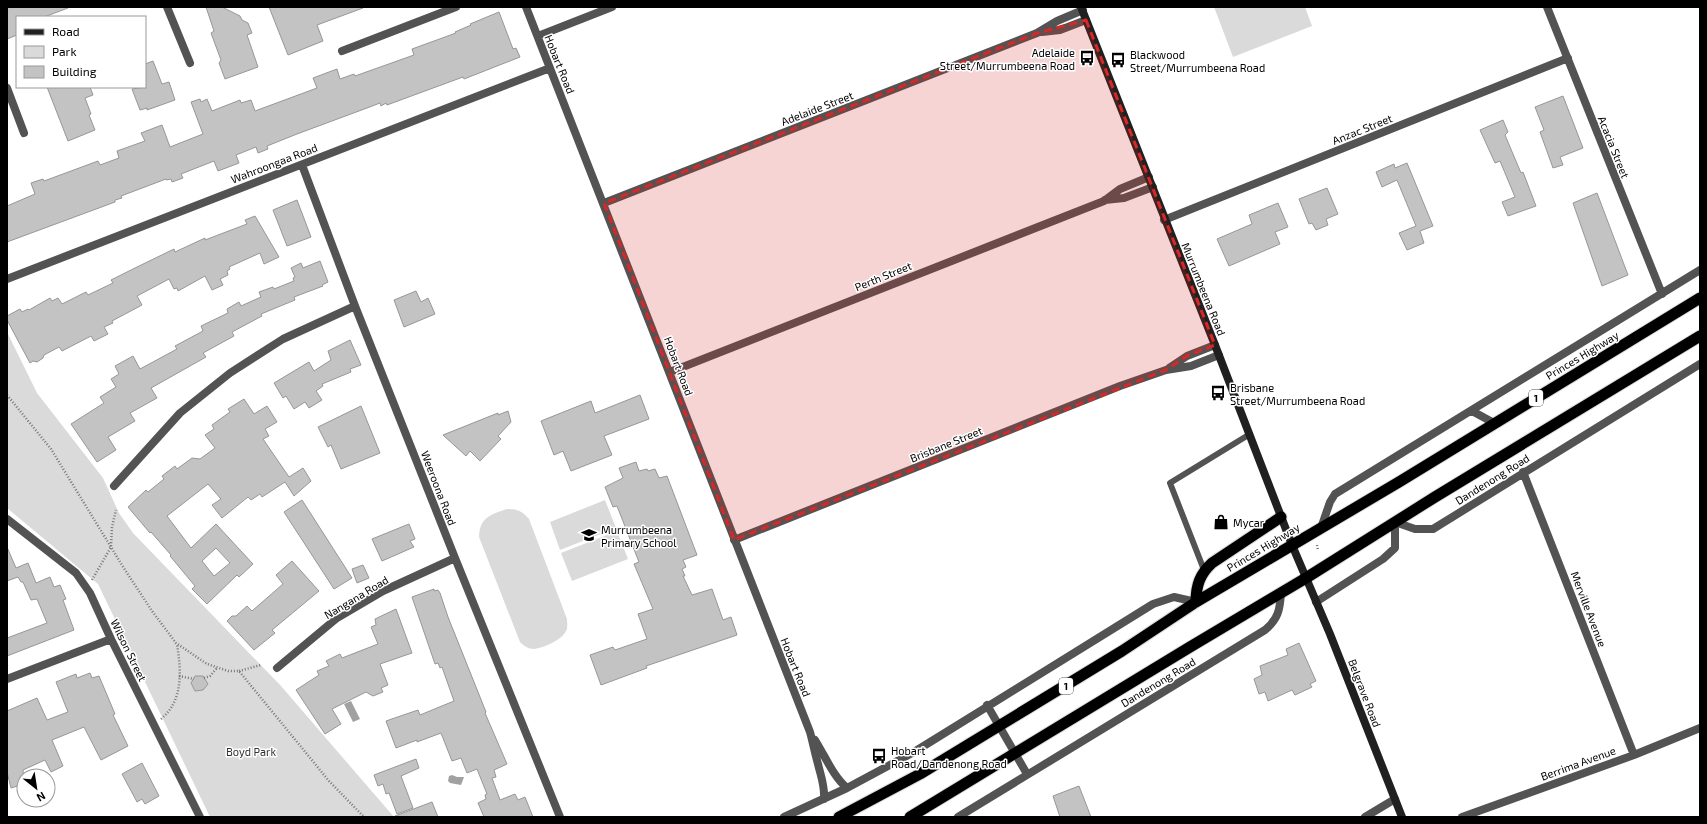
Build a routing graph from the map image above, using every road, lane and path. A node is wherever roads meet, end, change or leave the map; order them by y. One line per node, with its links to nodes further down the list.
1 (167, 7): 12 (street)
2 (456, 7): 10 (street)
3 (526, 7): 9 (street, Hobart Road)
4 (612, 7): 9 (street)
5 (1547, 7): 11 (street, Acacia Street)
6 (1082, 9): 7 (main road, Murrumbeena Road); 8 (street, Adelaide Street)
7 (1086, 20): 8 (street, Adelaide Street); 17 (main road, Murrumbeena Road)
8 (1037, 33): 20 (street, Adelaide Street)
9 (538, 36): 13 (street, Hobart Road)
10 (342, 51)
11 (1568, 58): 21 (street, Anzac Street); 24 (street, Acacia Street)
12 (190, 63)
13 (550, 68): 16 (street, Wahroongaa Road); 20 (street, Hobart Road)
14 (7, 88): 15 (street)
15 (24, 133)
16 (302, 165): 23 (street, Wahroongaa Road); 26 (street, Weeroona Road)
17 (1149, 177): 18 (main road, Murrumbeena Road); 19 (street, Perth Street)
18 (1153, 188): 19 (street, Perth Street); 21 (main road, Murrumbeena Road)
19 (1104, 201): 32 (street, Perth Street)
20 (604, 204): 32 (street, Hobart Road)
21 (1164, 220): 28 (main road, Murrumbeena Road)
22 (1700, 270): 24 (street)
23 (7, 279)
24 (1662, 294): 34 (street)
25 (1700, 298): 35 (highway, Princes Highway / 1)
26 (355, 306): 38 (street); 49 (street, Weeroona Road)
27 (1700, 336): 42 (highway)
28 (1215, 345): 29 (main road, Murrumbeena Road); 31 (street, Brisbane Street)
29 (1219, 355): 31 (street, Brisbane Street); 36 (main road, Murrumbeena Road)
30 (1700, 364): 37 (street, Dandenong Road)
31 (1166, 370): 44 (street, Brisbane Street)
32 (670, 372): 44 (street, Hobart Road)
33 (7, 395): 47 (path)
34 (1472, 411): 35 (street); 43 (street)
35 (1494, 423): 43 (highway, Princes Highway / 1)
36 (1250, 434): 40 (main road, Murrumbeena Road); 50 (lane)
37 (1523, 472): 42 (street, Dandenong Road); 72 (street, Merville Avenue)
38 (114, 486)
39 (116, 510): 47 (path)
40 (1282, 517): 45 (main road, Murrumbeena Road); 50 (highway)
41 (7, 518): 52 (street, Wilson Street)
42 (1395, 522): 51 (highway); 55 (street)
43 (1321, 528): 45 (highway, Princes Highway / 1)
44 (734, 540): 70 (street, Hobart Road)
45 (1292, 545): 51 (main road, Murrumbeena Road); 54 (highway, Princes Highway / 1)
46 (1317, 545): 48 (path)
47 (111, 547): 52 (path); 57 (path)
48 (1318, 550)
49 (454, 558): 60 (street, Nangana Road); 79 (street, Weeroona Road)
50 (1204, 570): 54 (highway)
51 (1306, 578): 53 (highway); 55 (main road, Belgrave Road)
52 (87, 589): 56 (street, Wilson Street)
53 (1281, 594): 71 (highway); 73 (street, Dandenong Road)
54 (1196, 602): 66 (street); 68 (highway, Princes Highway / 1)
55 (1316, 602): 76 (main road, Belgrave Road)
56 (111, 639): 64 (street); 67 (street, Wilson Street)
57 (176, 643): 59 (path); 62 (path)
58 (261, 665): 61 (path)
59 (217, 668): 61 (path); 63 (path)
60 (277, 668)
61 (239, 671): 78 (path)
62 (179, 676): 65 (path); 67 (path)
63 (204, 678)
64 (7, 679)
65 (194, 679)
66 (987, 705): 68 (street); 74 (street)
67 (154, 724): 77 (street, Wilson Street)
68 (1000, 726): 71 (street); 81 (highway, Princes Highway / 1)
69 (1700, 728): 72 (street, Berrima Avenue)
70 (810, 732): 74 (street, Hobart Road); 75 (street, Hobart Road)
71 (1016, 753): 73 (street); 82 (highway)
72 (1634, 755): 86 (street, Berrima Avenue)
73 (1027, 774): 83 (street, Dandenong Road)
74 (847, 788): 75 (street)
75 (824, 799): 80 (street)
76 (1395, 799): 84 (street); 85 (main road, Belgrave Road)
77 (200, 817)
78 (364, 817)
79 (560, 817)
80 (784, 817)
81 (839, 817)
82 (910, 817)
83 (958, 817)
84 (1365, 817)
85 (1402, 817)
86 (1462, 817)

